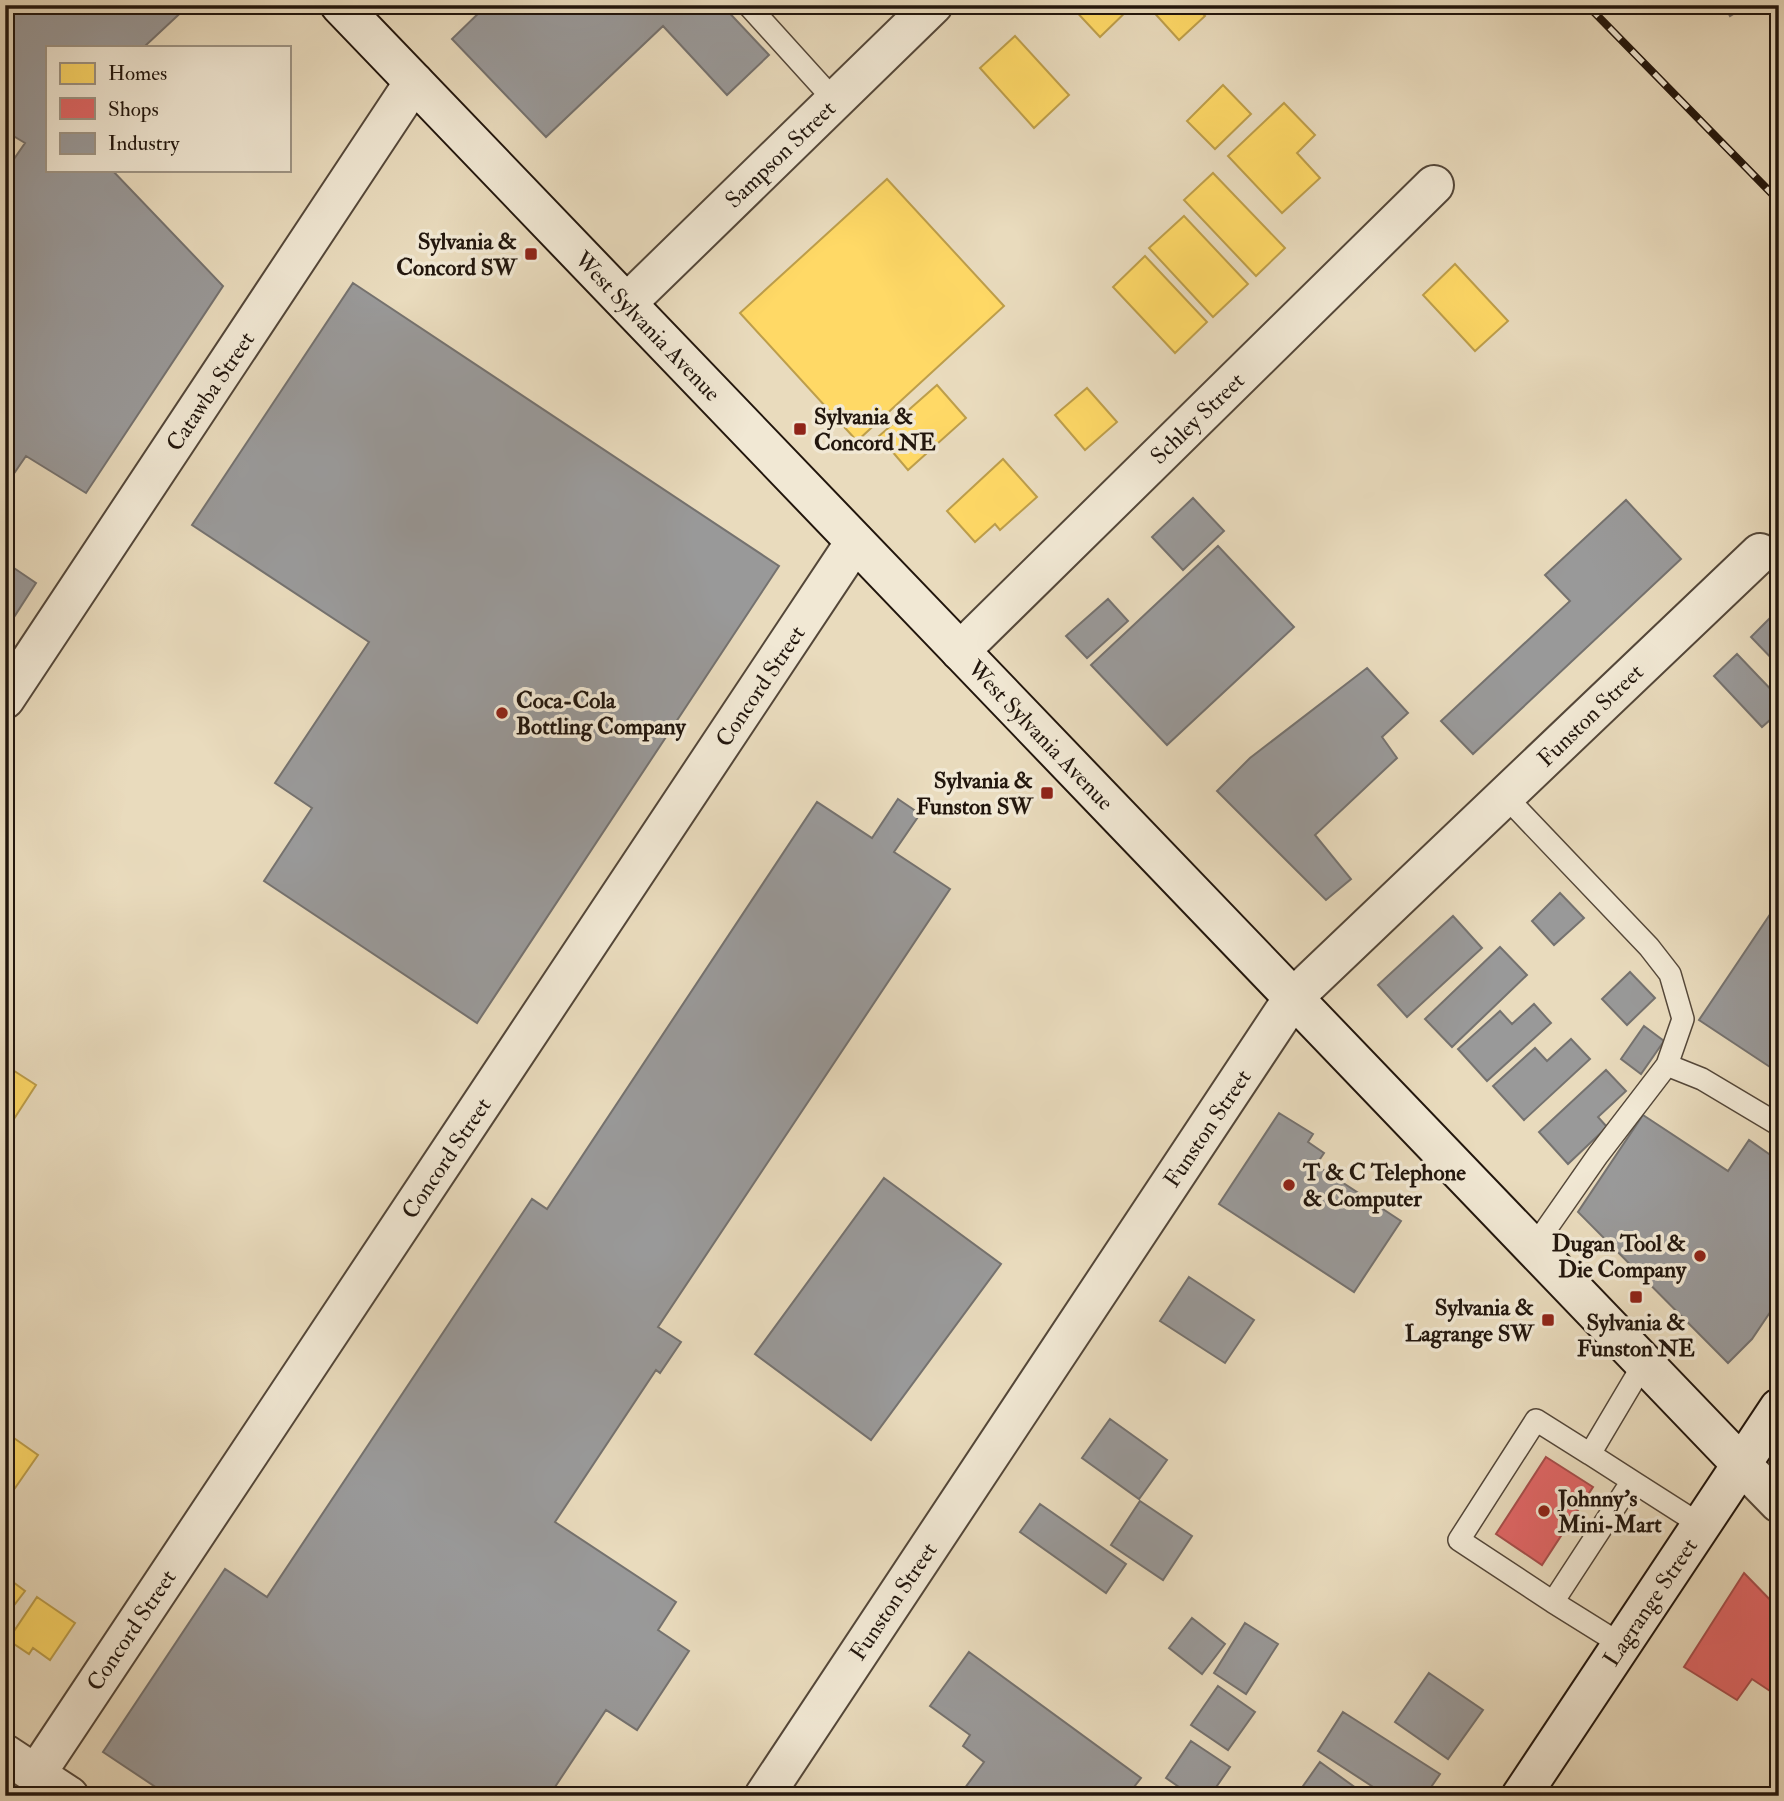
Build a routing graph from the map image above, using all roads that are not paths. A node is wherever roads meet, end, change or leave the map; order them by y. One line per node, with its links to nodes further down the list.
1 (340, 5): 4 (street, West Sylvania Avenue)
2 (748, 5): 5 (lane)
3 (933, 5): 5 (street, Sampson Street)
4 (414, 82): 7 (street, West Sylvania Avenue); 11 (street, Catawba Street)
5 (835, 101): 7 (street, Sampson Street)
6 (1434, 185): 10 (street, Schley Street)
7 (627, 303): 8 (street, West Sylvania Avenue)
8 (855, 542): 10 (street, West Sylvania Avenue); 26 (street, Concord Street)
9 (1760, 553): 12 (street, Funston Street)
10 (960, 651): 13 (street, West Sylvania Avenue)
11 (5, 699)
12 (1505, 796): 13 (street, Funston Street); 14 (lane)
13 (1293, 998): 16 (street, West Sylvania Avenue); 28 (street, Funston Street)
14 (1667, 1065): 15 (lane); 16 (lane)
15 (1779, 1125)
16 (1533, 1248): 17 (street, West Sylvania Avenue)
17 (1644, 1363): 19 (lane); 20 (street, West Sylvania Avenue)
18 (1779, 1408): 20 (street, Lagrange Street)
19 (1590, 1454): 21 (lane); 24 (lane)
20 (1742, 1465): 22 (street, West Sylvania Avenue); 23 (street, Lagrange Street)
21 (1632, 1480): 23 (lane); 24 (lane)
22 (1779, 1503)
23 (1701, 1525): 25 (street, Lagrange Street)
24 (1553, 1602): 25 (lane)
25 (1622, 1645): 29 (street, Lagrange Street)
26 (20, 1764): 27 (street)
27 (69, 1796)
28 (764, 1796)
29 (1521, 1796)

